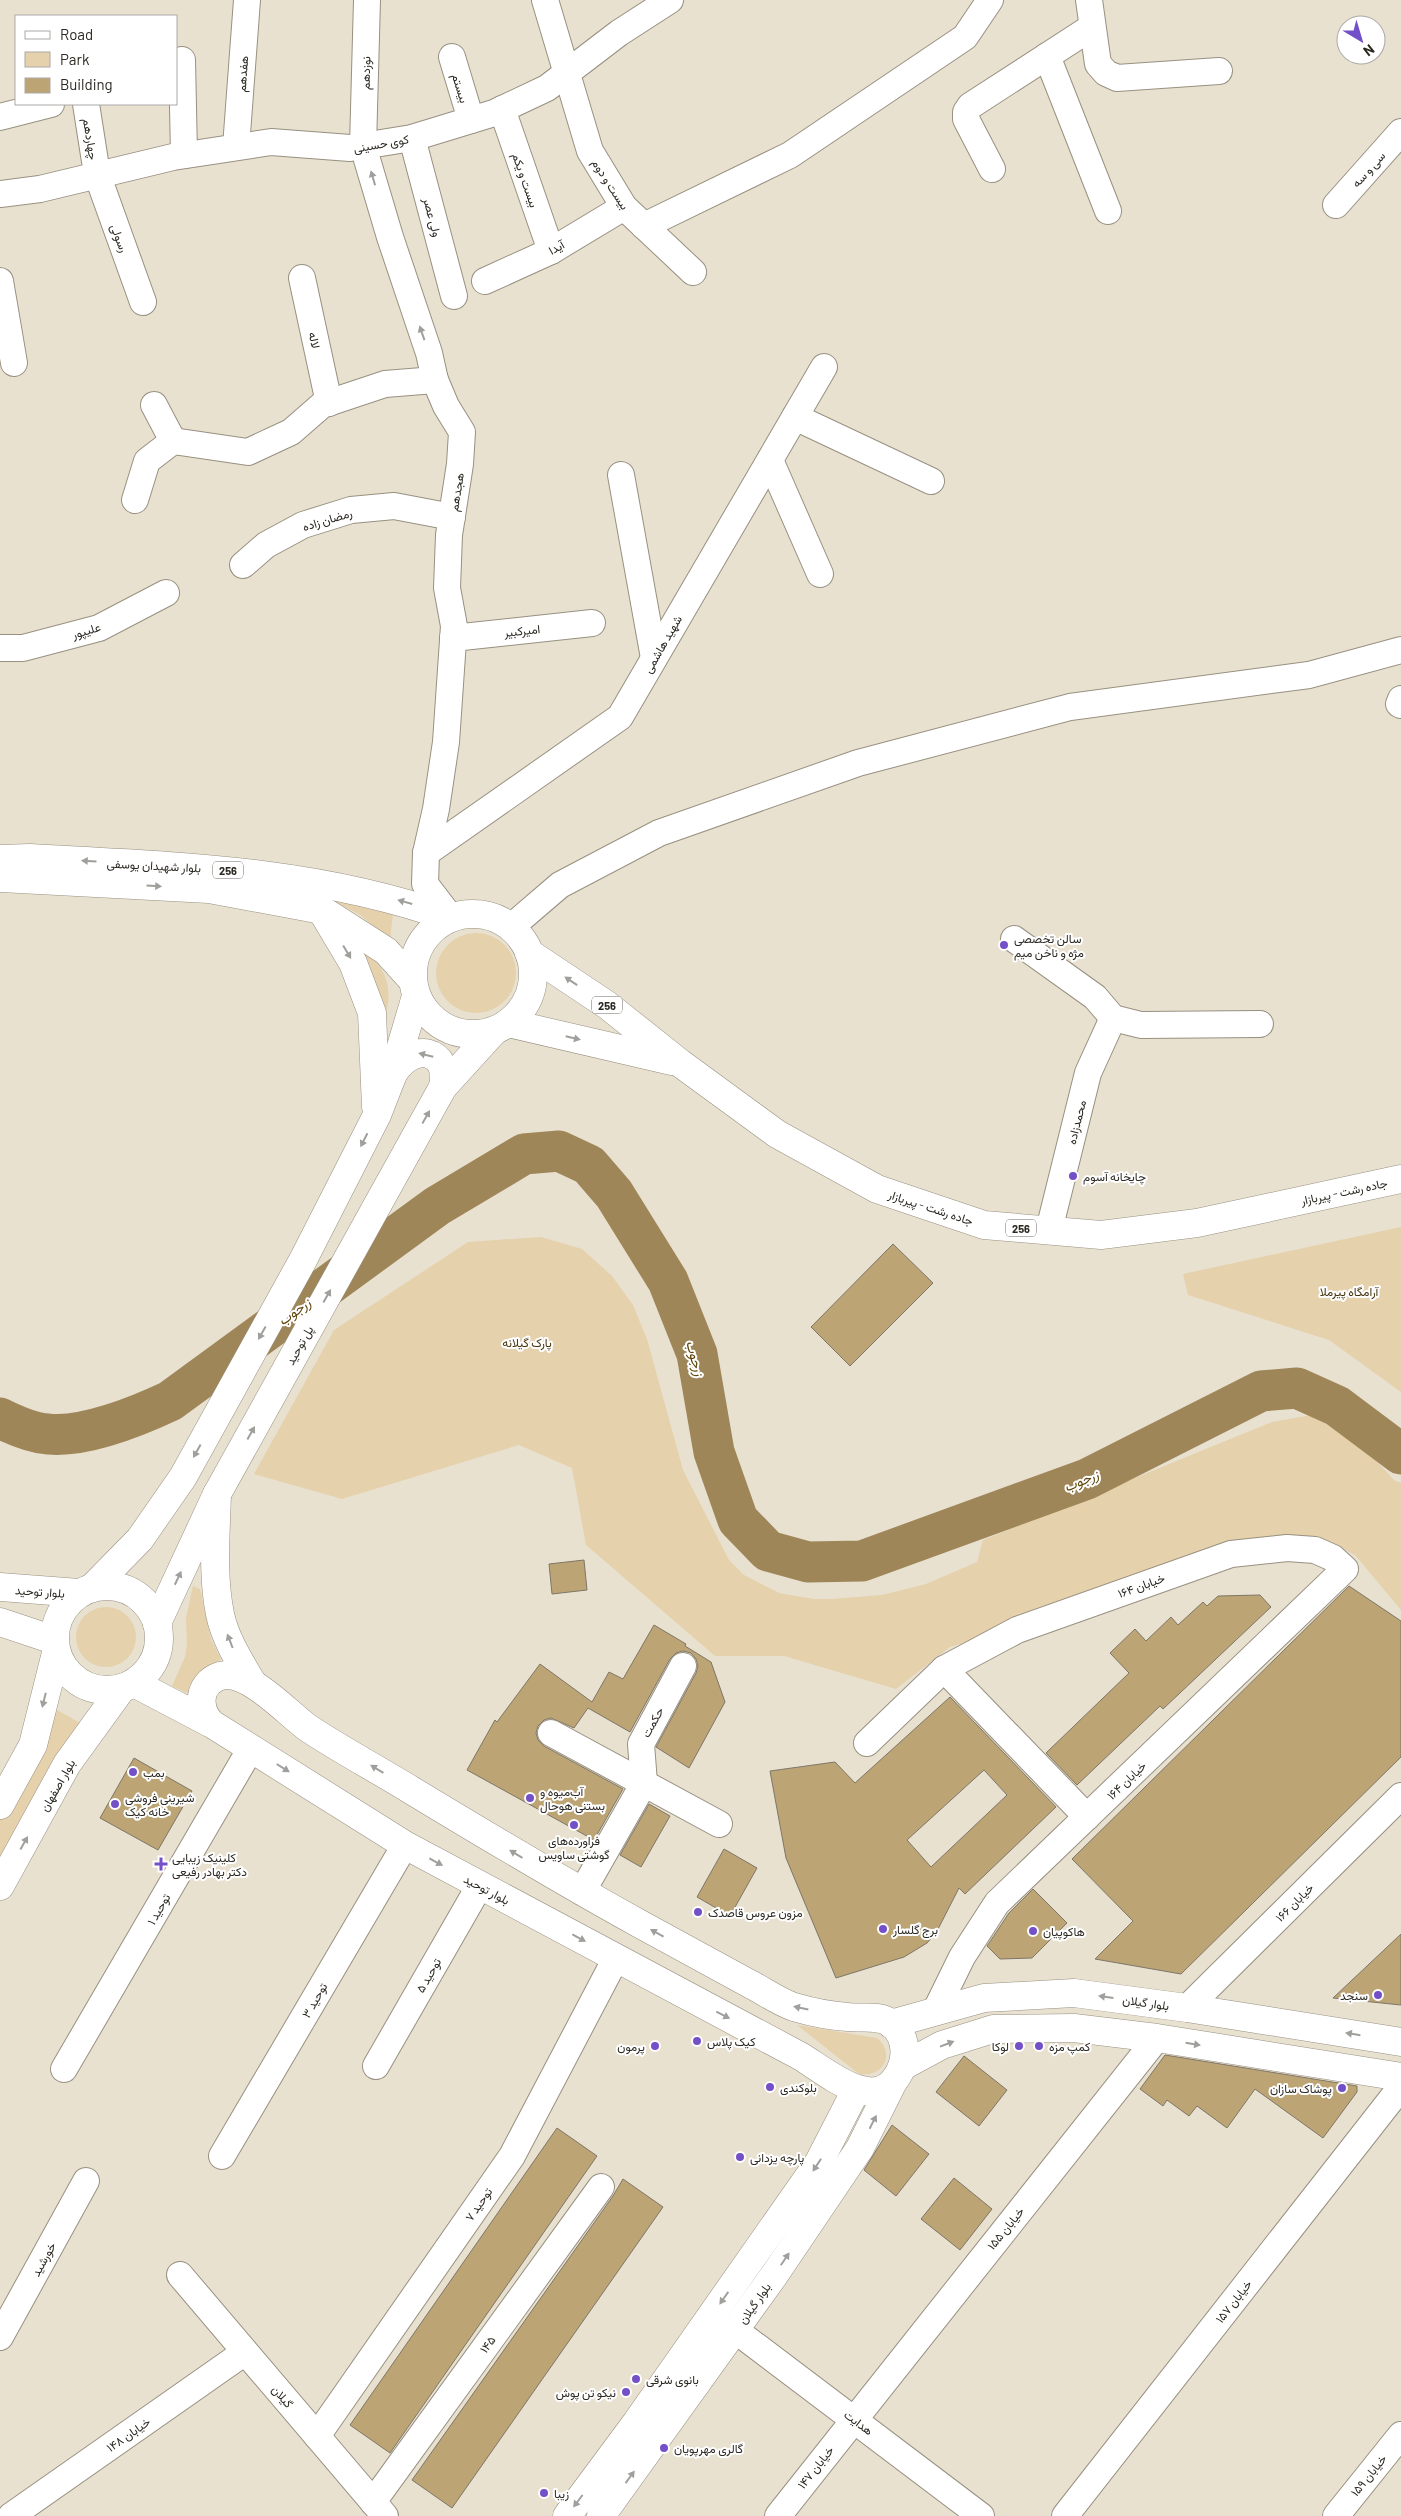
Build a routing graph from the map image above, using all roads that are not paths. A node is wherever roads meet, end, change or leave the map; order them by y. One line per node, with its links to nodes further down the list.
1 (247, 0): 21 (street, هفدهم)
2 (367, 0): 20 (street, نوزدهم)
3 (545, 0): 12 (street, بیست و دوم)
4 (670, 0): 12 (street, کوی حسینی)
5 (990, 0): 29 (street)
6 (1089, 0): 7 (street)
7 (1092, 27): 8 (street); 11 (street)
8 (1046, 56): 23 (street); 28 (street)
9 (452, 57): 17 (street, بیستم)
10 (182, 60): 22 (street)
11 (1220, 71)
12 (566, 74): 15 (street, کوی حسینی); 27 (street, بیست و دوم)
13 (47, 105): 16 (street)
14 (86, 105): 24 (street, چهاردهم)
15 (502, 110): 17 (street, کوی حسینی); 30 (street, بیست و یکم)
16 (0, 117)
17 (471, 120): 19 (street, کوی حسینی)
18 (1401, 132): 26 (street, سی و سه)
19 (412, 138): 20 (street, کوی حسینی); 35 (street, ولی عصر)
20 (363, 146): 21 (street, کوی حسینی); 39 (street, هجدهم, one-way to 20)
21 (236, 147): 22 (street, کوی حسینی)
22 (184, 155): 24 (street, کوی حسینی)
23 (992, 169)
24 (97, 174): 25 (street, کوی حسینی); 36 (street, رسولی)
25 (0, 194)
26 (1336, 205)
27 (624, 207): 29 (street, بیست و دوم); 30 (street, آیدا)
28 (1108, 211)
29 (644, 226): 31 (street, بیست و دوم)
30 (551, 251): 34 (street, آیدا)
31 (692, 272)
32 (302, 278): 40 (street, لاله)
33 (0, 281): 37 (street)
34 (486, 281)
35 (454, 296)
36 (143, 302)
37 (14, 363)
38 (824, 367): 42 (street, شهید هاشمی)
39 (434, 380): 40 (street); 48 (street, هجدهم)
40 (329, 403): 43 (street)
41 (154, 405): 43 (street)
42 (795, 417): 44 (street, شهید هاشمی); 46 (street)
43 (174, 441): 47 (street)
44 (770, 460): 50 (street); 56 (street, شهید هاشمی)
45 (621, 475): 56 (street)
46 (931, 481)
47 (135, 500)
48 (452, 517): 49 (street, رمضان زاده); 53 (street, هجدهم)
49 (243, 565)
50 (820, 574)
51 (166, 593): 54 (street, علیپور)
52 (592, 623): 53 (street, امیرکبیر)
53 (453, 638): 59 (street, هجدهم)
54 (0, 648)
55 (1401, 650): 64 (street)
56 (654, 658): 59 (street, شهید هاشمی)
57 (1401, 699): 58 (street)
58 (1401, 705)
59 (426, 852): 63 (street, هجدهم)
60 (0, 859): 63 (main road, بلوار شهیدان یوسفی / 256, one-way to 60)
61 (0, 878): 62 (main road, بلوار شهیدان یوسفی / 256, one-way to 62)
62 (322, 910): 67 (main road, بلوار شهیدان یوسفی / 256); 74 (main road, one-way to 74)
63 (451, 918): 64 (main road, 256); 67 (main road, 256)
64 (511, 927): 66 (main road, 256)
65 (1014, 939): 68 (street)
66 (530, 952): 70 (main road); 71 (main road, جاده رشت - پیربازار / 256, one-way to 66)
67 (414, 988): 70 (main road, 256); 72 (main road)
68 (1113, 1018): 69 (street); 76 (street, محمدزاده)
69 (1260, 1024)
70 (501, 1027): 71 (main road, one-way to 71); 73 (main road, پل توحید)
71 (680, 1063): 76 (main road, جاده رشت - پیربازار / 256)
72 (393, 1074): 73 (main road, one-way to 72); 74 (main road)
73 (443, 1087): 77 (main road, پل توحید, one-way to 73)
74 (377, 1115): 80 (main road, one-way to 80)
75 (1401, 1179): 76 (main road, جاده رشت - پیربازار / 256)
76 (1049, 1230)
77 (217, 1494): 82 (main road, پل توحید, one-way to 77); 86 (main road, one-way to 77)
78 (1345, 1569): 85 (street, خیابان ۱۶۴); 95 (street, ۱۶۴ خیابان)
79 (6, 1588): 80 (main road, بلوار توحید); 81 (main road)
80 (85, 1590): 82 (main road); 83 (main road)
81 (2, 1623): 83 (main road)
82 (157, 1623): 87 (main road)
83 (55, 1646): 87 (main road); 94 (main road, one-way to 94)
84 (683, 1666): 92 (street, حکمت)
85 (944, 1669): 90 (street, خیابان ۱۶۴); 95 (street)
86 (247, 1681): 88 (main road); 100 (main road, one-way to 86)
87 (128, 1686): 88 (main road, بلوار توحید); 99 (main road, بلوار اصفهان, one-way to 87)
88 (212, 1724): 91 (main road, بلوار توحید)
89 (551, 1733): 92 (street)
90 (867, 1743)
91 (251, 1748): 97 (main road, بلوار توحید, one-way to 97); 108 (street, توحید ۱)
92 (644, 1783): 96 (street); 100 (street)
93 (1401, 1796): 102 (street, خیابان ۱۶۶)
94 (0, 1805)
95 (1087, 1817): 103 (street, ۱۶۴ خیابان)
96 (719, 1824)
97 (405, 1845): 98 (main road, بلوار توحید, one-way to 98); 113 (street, توحید ۳)
98 (480, 1885): 101 (main road, بلوار توحید, one-way to 101); 107 (street, توحید ۵)
99 (0, 1886)
100 (582, 1892): 104 (main road, one-way to 100)
101 (616, 1958): 112 (main road, بلوار توحید, one-way to 112); 122 (street, توحید ۷)
102 (1187, 2008): 103 (main road, بلوار گیلان, one-way to 103); 106 (main road, بلوار گیلان, one-way to 102)
103 (935, 2012): 104 (main road, بلوار گیلان)
104 (891, 2024): 109 (main road)
105 (1157, 2038): 109 (main road, one-way to 105); 110 (main road, one-way to 110); 120 (street, خیابان ۱۵۵)
106 (1401, 2042)
107 (376, 2066)
108 (64, 2069)
109 (898, 2074): 112 (main road); 117 (main road, بلوار گیلان, one-way to 109)
110 (1401, 2077)
111 (1401, 2087): 129 (street, خیابان ۱۵۷)
112 (851, 2088): 125 (main road, one-way to 125)
113 (222, 2156)
114 (86, 2181): 118 (street, خورشید)
115 (601, 2187): 123 (street, ۱۴۵)
116 (180, 2275): 119 (street, گیلان)
117 (736, 2330): 120 (street, هدایت); 126 (main road, بلوار گیلان, one-way to 117)
118 (0, 2337)
119 (245, 2352): 122 (street, گیلان); 124 (street, خیابان ۱۴۸)
120 (853, 2418): 127 (street, خیابان ۱۴۷); 128 (street, هدایت)
121 (1401, 2435): 130 (street, خیابان ۱۵۹)
122 (317, 2436): 123 (street, گیلان)
123 (379, 2509)
124 (11, 2516)
125 (567, 2516)
126 (601, 2516)
127 (778, 2516)
128 (981, 2516)
129 (1065, 2516)
130 (1336, 2516)

